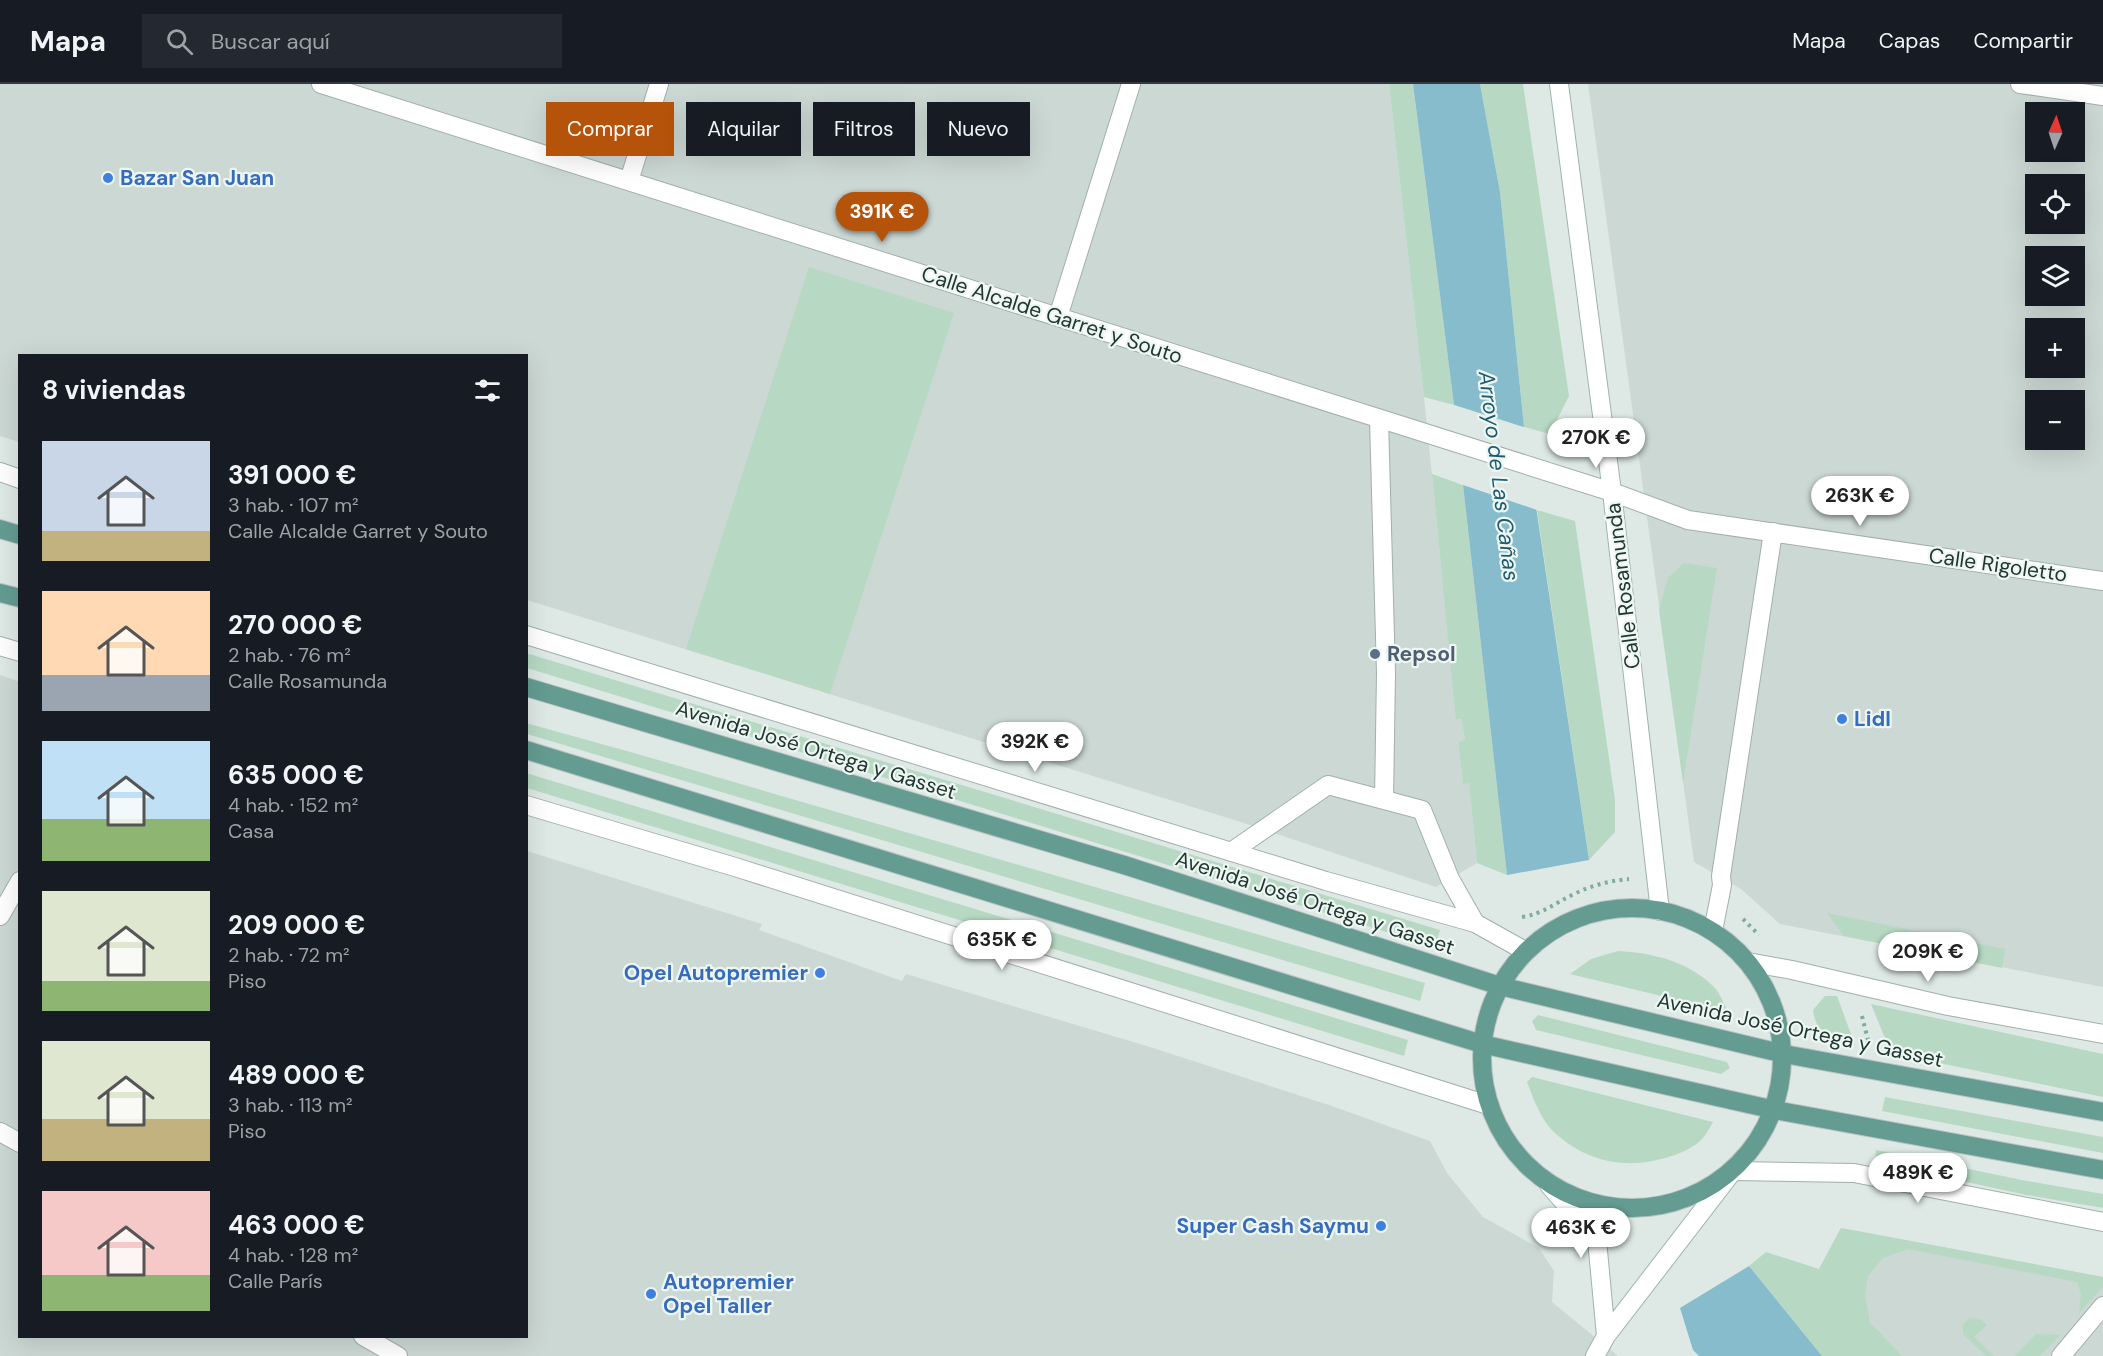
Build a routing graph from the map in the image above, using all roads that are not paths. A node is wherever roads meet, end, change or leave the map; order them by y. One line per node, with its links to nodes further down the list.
1 (321, 84): 7 (street, Calle Alcalde Garret y Souto)
2 (659, 84): 7 (street)
3 (1131, 84): 8 (street)
4 (1559, 84): 12 (street, Calle Rosamunda)
5 (2020, 84): 6 (street)
6 (2103, 96)
7 (629, 181): 8 (street, Calle Alcalde Garret y Souto)
8 (1058, 317): 9 (street, Calle Alcalde Garret y Souto)
9 (1379, 419): 12 (street, Calle Alcalde Garret y Souto); 24 (street)
10 (0, 472): 11 (street)
11 (18, 477)
12 (1612, 492): 14 (street, Calle Rigoletto); 28 (street, Calle Rosamunda)
13 (0, 529): 15 (main road)
14 (1773, 532): 16 (street, Calle Rigoletto); 31 (street)
15 (18, 534)
16 (2103, 581)
17 (0, 593): 18 (main road)
18 (18, 598)
19 (528, 636): 26 (street, Avenida José Ortega y Gasset)
20 (0, 645): 21 (street)
21 (18, 651)
22 (528, 688): 34 (main road, Avenida José Ortega y Gasset)
23 (528, 751): 36 (main road)
24 (1384, 800): 26 (street); 30 (street)
25 (528, 806): 38 (street)
26 (1231, 852): 30 (street, Avenida José Ortega y Gasset)
27 (18, 885): 29 (street)
28 (1660, 910): 31 (main road); 32 (main road)
29 (0, 916)
30 (1475, 923): 32 (street, Avenida José Ortega y Gasset)
31 (1713, 931): 33 (main road)
32 (1526, 951): 34 (main road)
33 (1748, 962): 35 (street); 37 (main road)
34 (1500, 986): 36 (main road); 37 (main road, Avenida José Ortega y Gasset)
35 (2103, 1034)
36 (1482, 1044): 38 (main road); 39 (main road)
37 (1784, 1054): 39 (main road); 40 (main road, Avenida José Ortega y Gasset)
38 (1488, 1105): 45 (main road)
39 (1775, 1110): 43 (main road); 44 (main road)
40 (2103, 1112)
41 (0, 1132): 42 (street)
42 (18, 1142)
43 (2103, 1170)
44 (1733, 1172): 45 (main road); 46 (street); 48 (street)
45 (1549, 1185): 48 (street)
46 (2103, 1222)
47 (2103, 1306): 52 (street)
48 (1605, 1336): 51 (street)
49 (366, 1338): 50 (street)
50 (398, 1356)
51 (1595, 1356)
52 (2061, 1356)

